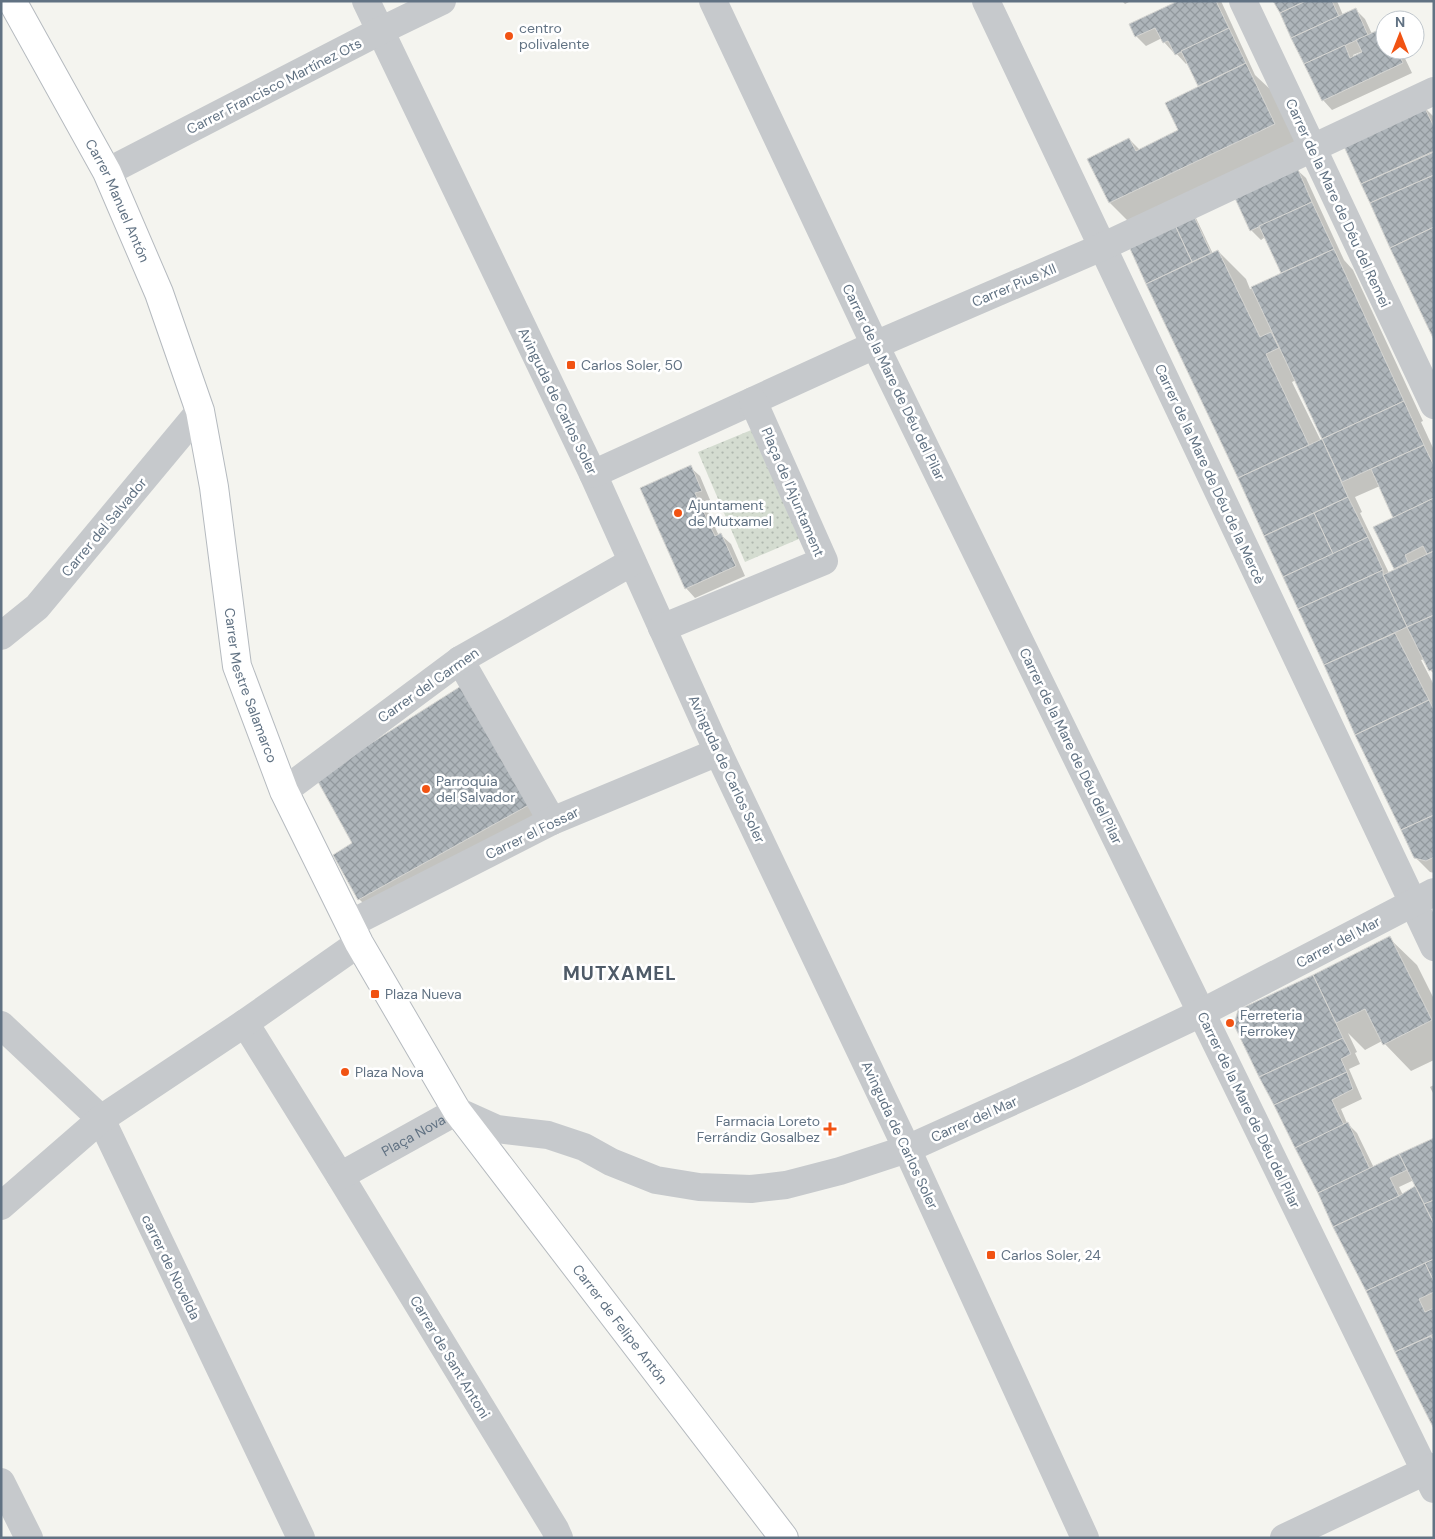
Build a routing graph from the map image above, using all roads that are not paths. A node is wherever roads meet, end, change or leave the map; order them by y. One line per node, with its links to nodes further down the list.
1 (12, 1): 10 (street, Carrer Manuel Antón)
2 (366, 1): 7 (street, Avinguda de Carlos Soler)
3 (442, 1): 7 (street, Carrer Francisco Martínez Ots)
4 (714, 1): 12 (street, Carrer de la Mare de Déu del Pilar)
5 (986, 1): 11 (street, Carrer de la Mare de Déu de la Mercè)
6 (1243, 1): 9 (street, Carrer de la Mare de Déu del Remei)
7 (380, 31): 10 (street, Carrer Francisco Martínez Ots); 16 (street, Avinguda de Carlos Soler)
8 (1434, 91): 9 (street, Carrer Pius XII)
9 (1312, 148): 11 (street, Carrer Pius XII); 14 (street, Carrer de la Mare de Déu del Remei)
10 (107, 172): 15 (street, Carrer Manuel Antón)
11 (1102, 247): 12 (street, Carrer Pius XII); 24 (street, Carrer de la Mare de Déu de la Mercè)
12 (875, 345): 13 (street, Carrer Pius XII); 27 (street, Carrer de la Mare de Déu del Pilar)
13 (753, 401): 16 (street, Carrer Pius XII); 18 (street, Plaça de l'Ajuntament)
14 (1434, 405)
15 (200, 412): 19 (street, Carrer del Salvador); 22 (street, Carrer Mestre Salamarco)
16 (593, 474): 17 (street, Avinguda de Carlos Soler)
17 (632, 562): 18 (street, Avinguda de Carlos Soler); 20 (street, Carrer del Carmen)
18 (662, 628): 21 (street, Avinguda de Carlos Soler)
19 (1, 636)
20 (460, 660): 22 (street, Carrer del Carmen); 23 (street)
21 (718, 752): 23 (street, Carrer el Fossar); 32 (street, Avinguda de Carlos Soler)
22 (284, 791): 25 (street, Carrer Mestre Salamarco)
23 (552, 822): 25 (street, Carrer el Fossar)
24 (1423, 898): 26 (street, Carrer de la Mare de Déu de la Mercè); 27 (street, Carrer del Mar)
25 (355, 934): 28 (street); 30 (street, Plaça Nova)
26 (1434, 948)
27 (1202, 1013): 32 (street, Carrer del Mar); 35 (street, Carrer de la Mare de Déu del Pilar)
28 (245, 1024): 31 (street); 33 (street)
29 (1, 1025): 31 (street, carrer de Novelda)
30 (457, 1111): 32 (street, Carrer del Mar); 33 (street, Plaça Nova); 40 (street, Carrer de Felipe Antón)
31 (101, 1119): 34 (street); 38 (street, carrer de Novelda)
32 (907, 1149): 41 (street, Avinguda de Carlos Soler)
33 (340, 1176): 39 (street, Carrer de Sant Antoni)
34 (1, 1206)
35 (1431, 1476): 42 (street)
36 (1, 1482): 37 (street)
37 (28, 1538)
38 (301, 1538)
39 (559, 1538)
40 (784, 1538)
41 (1085, 1538)
42 (1284, 1538)

